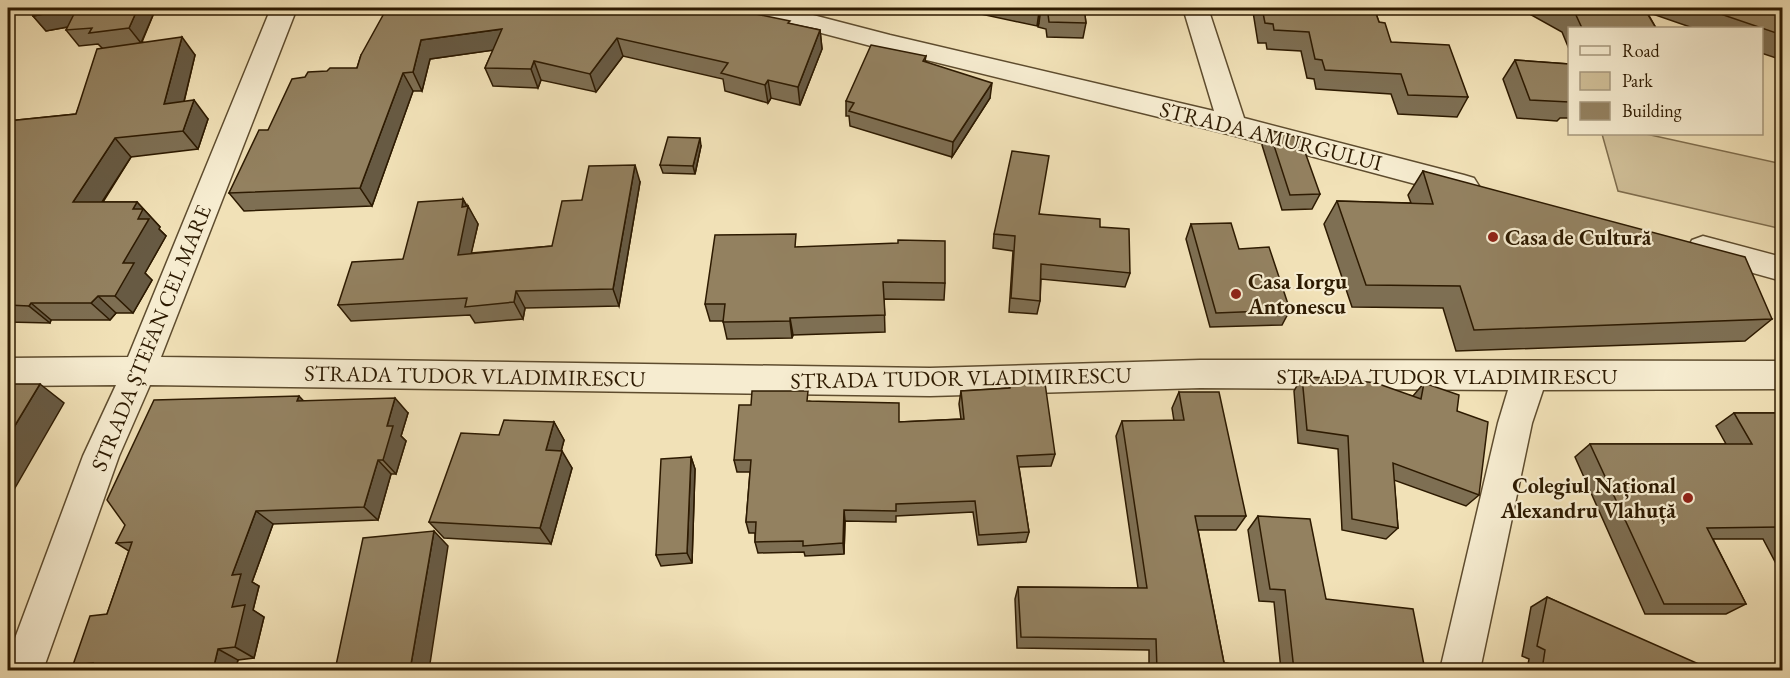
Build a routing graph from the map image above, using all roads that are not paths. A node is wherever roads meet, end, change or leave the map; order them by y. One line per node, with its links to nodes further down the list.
1 (284, 8): 8 (street, STRADA ȘTEFAN CEL MARE)
2 (758, 8): 4 (street, STRADA AMURGULUI)
3 (1196, 8): 4 (street)
4 (1232, 125): 5 (street, STRADA AMURGULUI)
5 (1484, 191)
6 (1679, 242): 7 (street)
7 (1782, 269)
8 (139, 371): 9 (street, STRADA TUDOR VLADIMIRESCU); 11 (street, STRADA TUDOR VLADIMIRESCU); 12 (street, STRADA ȘTEFAN CEL MARE)
9 (8, 372)
10 (1782, 375): 11 (street, STRADA TUDOR VLADIMIRESCU)
11 (1530, 376): 13 (street)
12 (23, 670)
13 (1460, 670)

